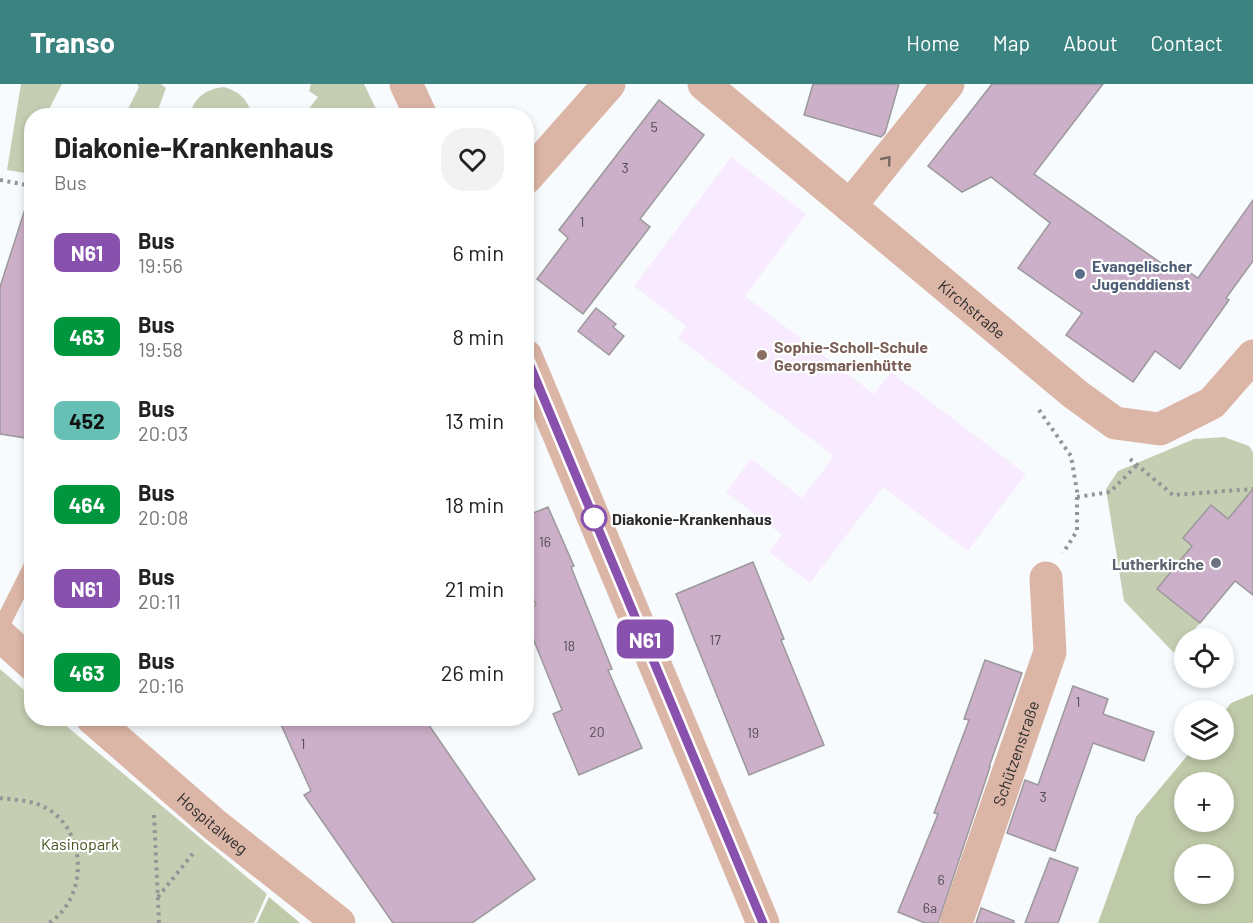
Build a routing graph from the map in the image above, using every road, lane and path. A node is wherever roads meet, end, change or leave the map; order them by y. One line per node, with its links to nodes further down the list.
1 (406, 84): 5 (street)
2 (609, 84): 6 (street)
3 (705, 84): 9 (street, Kirchstraße)
4 (948, 84): 9 (street, one-way to 4)
5 (417, 108)
6 (534, 169)
7 (0, 180): 8 (path)
8 (24, 184)
9 (850, 206): 13 (street, Kirchstraße)
10 (1253, 356): 13 (street, Kirchstraße)
11 (534, 375): 30 (street)
12 (1038, 409): 16 (path)
13 (1115, 423): 14 (path)
14 (1137, 465): 15 (path); 16 (path)
15 (1253, 489)
16 (1077, 497): 17 (path)
17 (1046, 578): 31 (street, Schützenstraße)
18 (24, 581): 19 (lane)
19 (0, 629)
20 (0, 635): 21 (street)
21 (24, 657)
22 (101, 726): 23 (street, Hospitalweg)
23 (152, 773): 25 (street, Hospitalweg); 26 (path)
24 (0, 798): 27 (path)
25 (215, 825): 26 (path); 29 (street, Hospitalweg)
26 (158, 897): 28 (path)
27 (49, 923)
28 (159, 923)
29 (339, 923)
30 (763, 923)
31 (956, 923)

